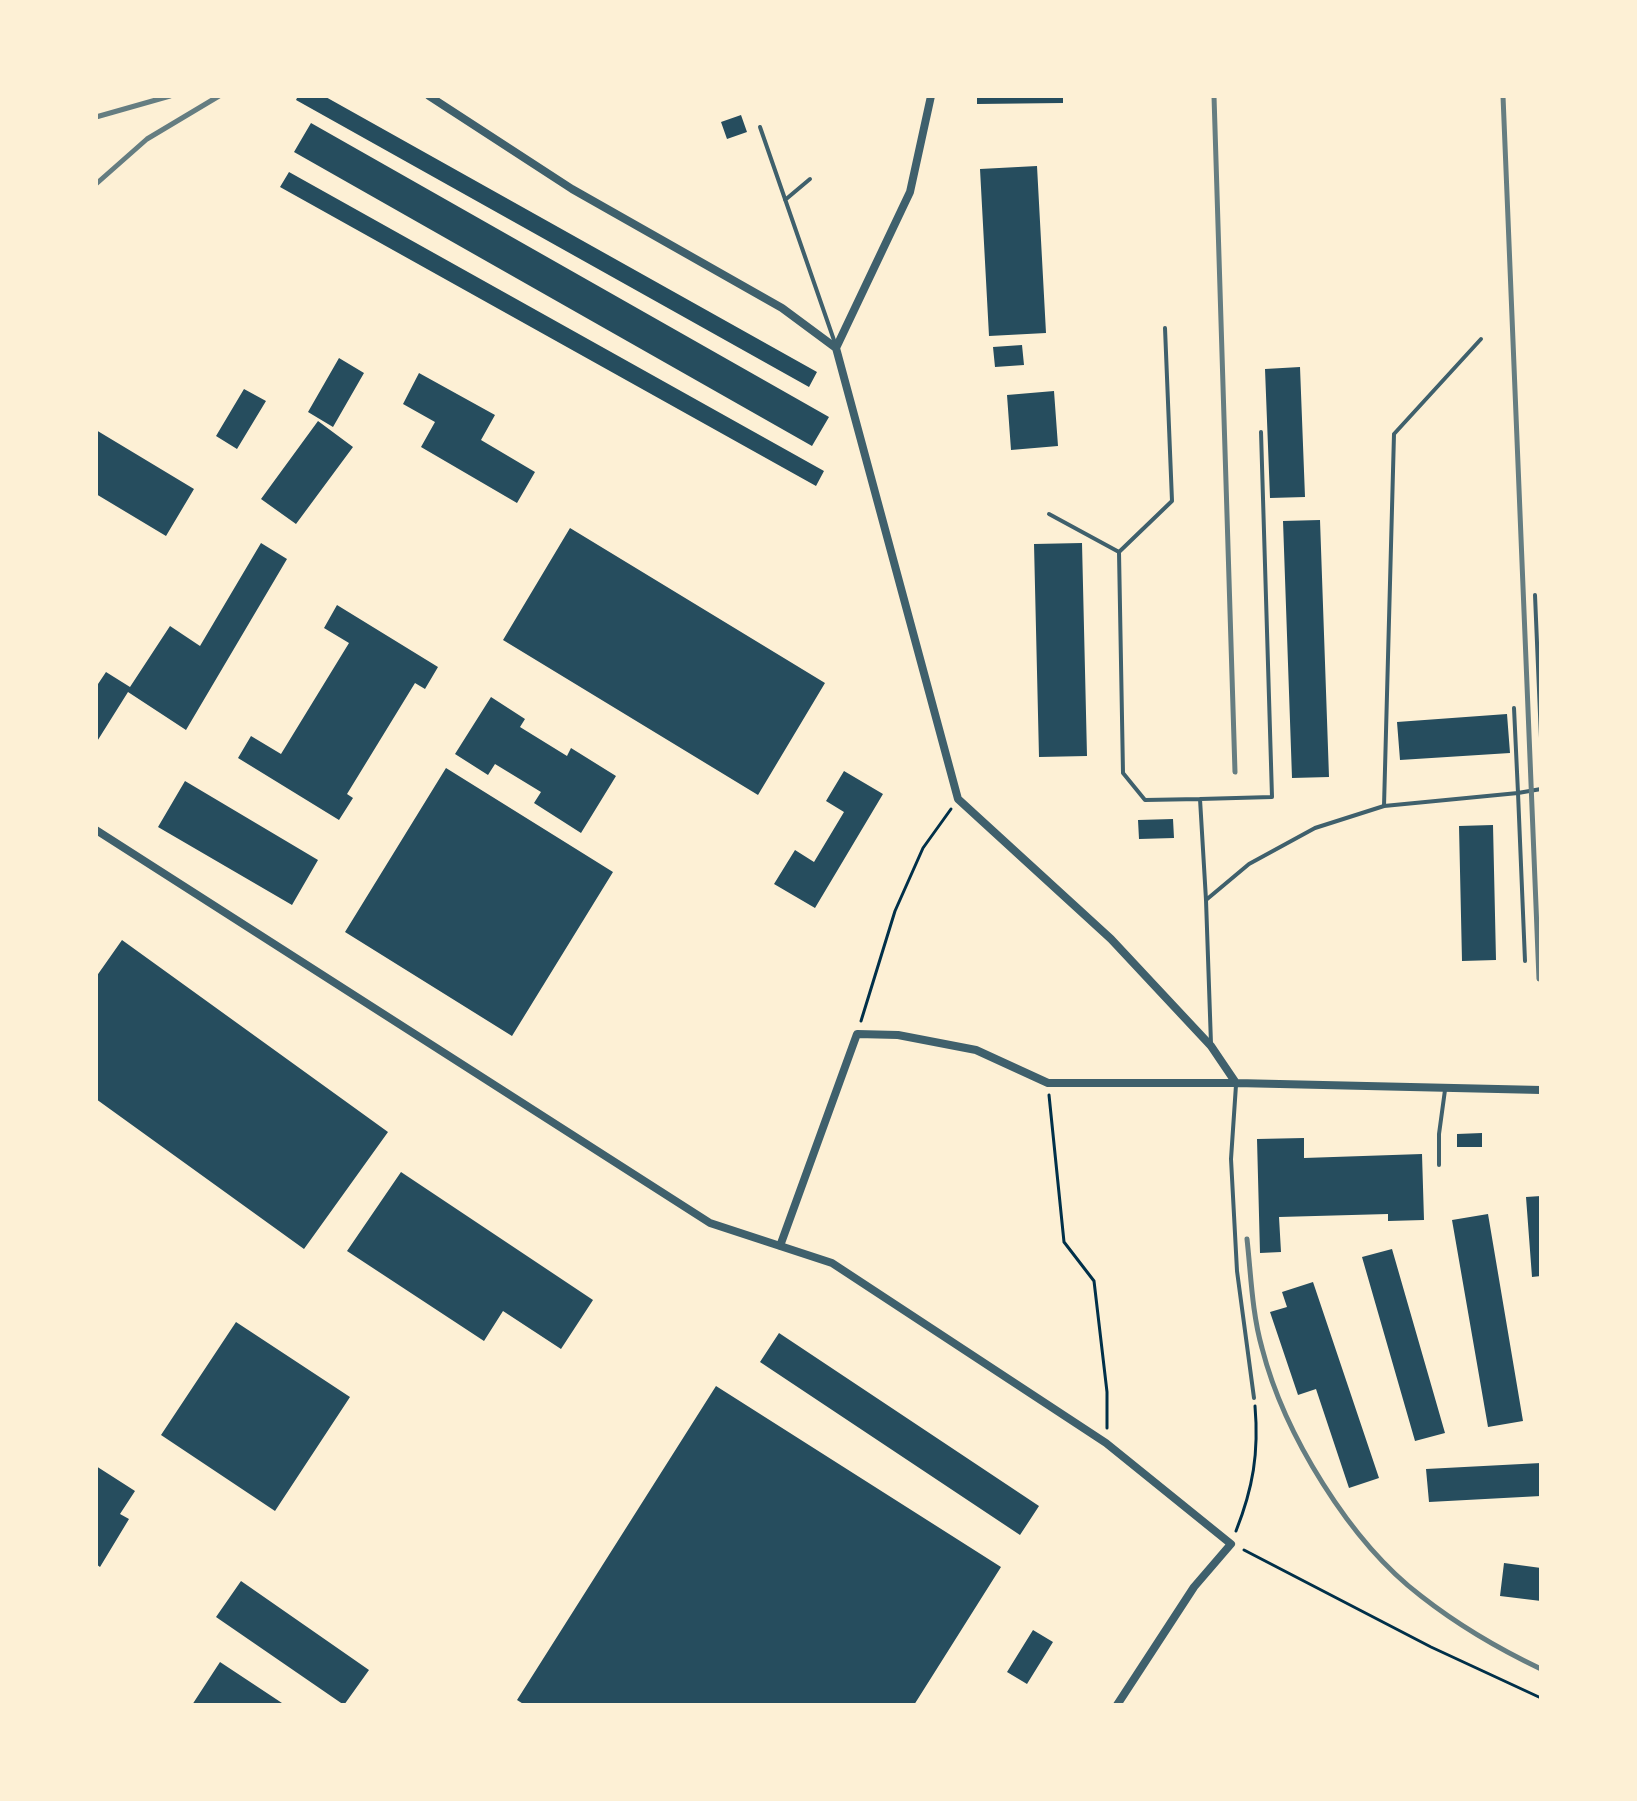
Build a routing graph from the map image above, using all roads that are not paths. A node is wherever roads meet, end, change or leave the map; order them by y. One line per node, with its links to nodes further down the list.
1 (429, 96): 8 (street)
2 (931, 96): 8 (street)
3 (760, 127): 5 (lane)
4 (810, 179): 5 (lane)
5 (785, 200): 8 (lane)
6 (1165, 328): 11 (lane)
7 (1481, 339): 18 (lane)
8 (836, 348): 22 (street)
9 (1261, 432): 17 (lane)
10 (1049, 514): 11 (lane)
11 (1119, 552): 17 (lane)
12 (1535, 595): 14 (lane)
13 (1514, 708): 16 (lane)
14 (1541, 738)
15 (1541, 789): 16 (lane)
16 (1518, 793): 18 (lane); 21 (lane)
17 (1200, 799): 20 (lane)
18 (1384, 806): 20 (lane)
19 (96, 830): 27 (street)
20 (1206, 900): 22 (lane)
21 (1525, 961)
22 (1211, 1046): 23 (street)
23 (1236, 1083): 24 (street); 27 (street); 28 (lane)
24 (1445, 1088): 25 (street); 26 (lane)
25 (1541, 1090)
26 (1439, 1165)
27 (780, 1246): 29 (street)
28 (1254, 1398)
29 (1117, 1705)

